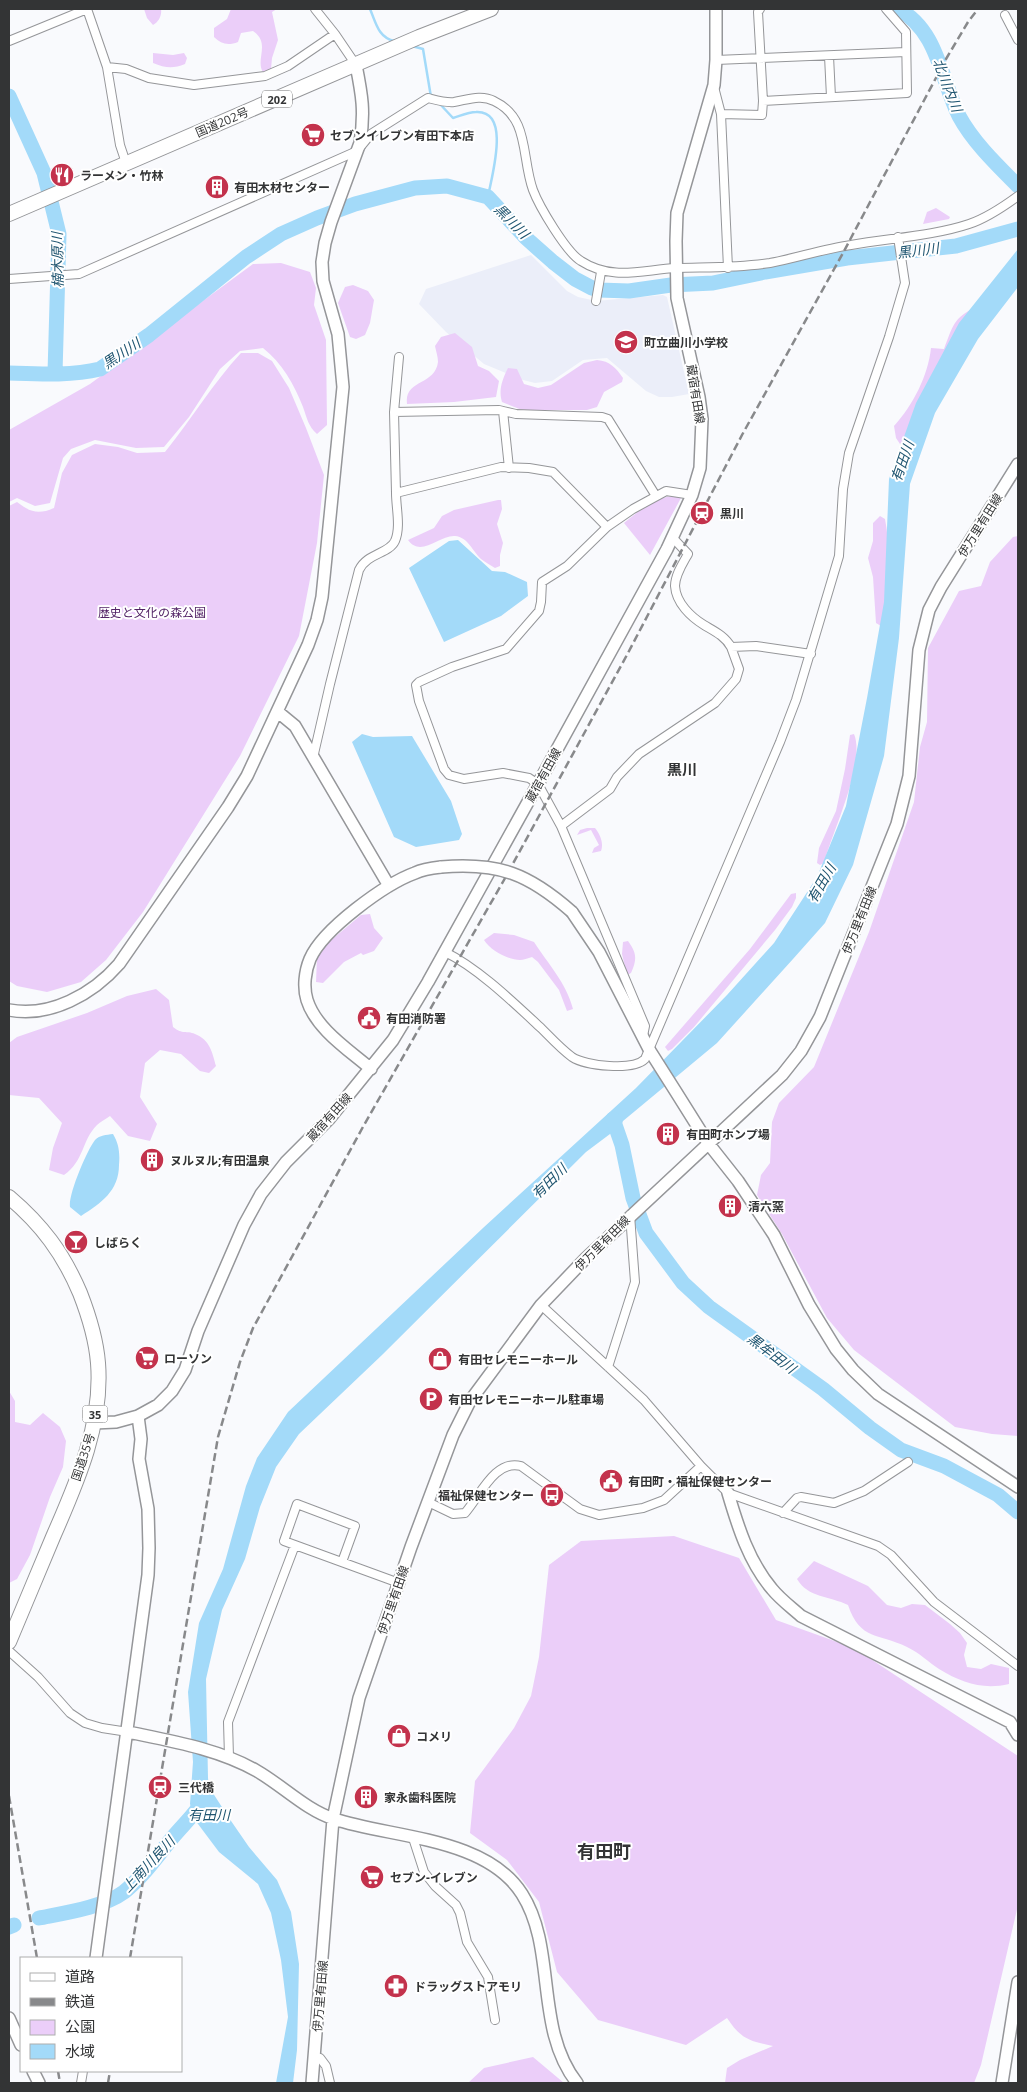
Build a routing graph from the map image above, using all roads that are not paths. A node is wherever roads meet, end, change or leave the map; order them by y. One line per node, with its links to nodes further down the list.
1 (87, 9): 10 (street); 16 (street)
2 (315, 9): 8 (street)
3 (491, 9): 15 (highway, 国道202号 / 202)
4 (716, 9): 13 (street, 蔵宿有田線)
5 (760, 9): 14 (street)
6 (886, 9): 11 (street)
7 (1005, 16): 9 (street)
8 (335, 34): 15 (street); 16 (street)
9 (1018, 40)
10 (9, 41)
11 (906, 52): 12 (street); 18 (street)
12 (829, 56): 14 (street); 18 (street)
13 (716, 60): 14 (street); 17 (street, 蔵宿有田線)
14 (761, 60): 19 (street)
15 (356, 65): 21 (street); 22 (highway, 国道202号 / 202)
16 (107, 67): 22 (street)
17 (714, 85): 20 (street); 26 (street, 蔵宿有田線)
18 (831, 97): 19 (street)
19 (763, 101): 20 (street)
20 (721, 114): 27 (street)
21 (356, 151): 28 (street); 29 (street); 43 (street)
22 (126, 163): 24 (highway, 国道202号 / 202)
23 (1018, 196): 25 (street)
24 (9, 214)
25 (898, 239): 27 (street); 42 (street)
26 (675, 268): 27 (street); 28 (street); 37 (street, 蔵宿有田線)
27 (728, 268)
28 (601, 272): 30 (street)
29 (9, 279)
30 (596, 301)
31 (399, 358): 33 (street)
32 (503, 411): 33 (street); 35 (street); 38 (street)
33 (394, 412): 36 (street)
34 (1018, 464): 53 (street, 伊万里有田線)
35 (509, 468): 36 (street); 39 (street)
36 (396, 493): 44 (street)
37 (692, 495): 38 (street); 40 (street, 蔵宿有田線)
38 (656, 496): 39 (street)
39 (606, 527): 45 (street)
40 (672, 537): 41 (street); 45 (street, 蔵宿有田線)
41 (731, 647): 42 (street); 46 (street)
42 (811, 654): 51 (street)
43 (278, 712): 44 (street); 49 (street)
44 (314, 758): 47 (street)
45 (538, 784): 46 (street); 48 (street, 蔵宿有田線)
46 (561, 826): 50 (street)
47 (389, 886): 50 (street, bridge); 52 (street)
48 (445, 952): 51 (street); 52 (street, 蔵宿有田線)
49 (9, 1010)
50 (643, 1038): 51 (street)
51 (650, 1051): 53 (street)
52 (371, 1069): 58 (street, 蔵宿有田線)
53 (708, 1143): 55 (street, 伊万里有田線); 62 (street)
54 (9, 1197): 59 (highway, 国道35号 / 35)
55 (630, 1215): 56 (street, 伊万里有田線); 57 (street)
56 (542, 1305): 57 (street); 64 (street, 伊万里有田線)
57 (608, 1367): 61 (street)
58 (138, 1416): 59 (street, 蔵宿有田線); 72 (street)
59 (94, 1422): 69 (highway, 国道35号 / 35)
60 (908, 1462): 65 (street)
61 (701, 1466): 63 (street); 64 (street)
62 (1018, 1487)
63 (728, 1493): 65 (street); 73 (street)
64 (428, 1502): 68 (street, 伊万里有田線)
65 (783, 1513): 71 (street)
66 (295, 1545): 67 (street); 67 (street); 74 (street)
67 (342, 1562): 68 (street)
68 (399, 1583): 75 (street, 伊万里有田線)
69 (9, 1642)
70 (9, 1651): 72 (street)
71 (1018, 1666)
72 (128, 1732): 74 (street); 77 (street)
73 (1018, 1735)
74 (224, 1756): 75 (street)
75 (333, 1819): 76 (street); 82 (street, 伊万里有田線)
76 (414, 1838): 80 (street); 85 (street)
77 (96, 1957)
78 (1018, 1982): 86 (street)
79 (9, 2018): 81 (street)
80 (495, 2020)
81 (20, 2040)
82 (314, 2057): 83 (street, 伊万里有田線); 84 (street)
83 (312, 2083)
84 (330, 2083)
85 (577, 2083)
86 (1002, 2083)

